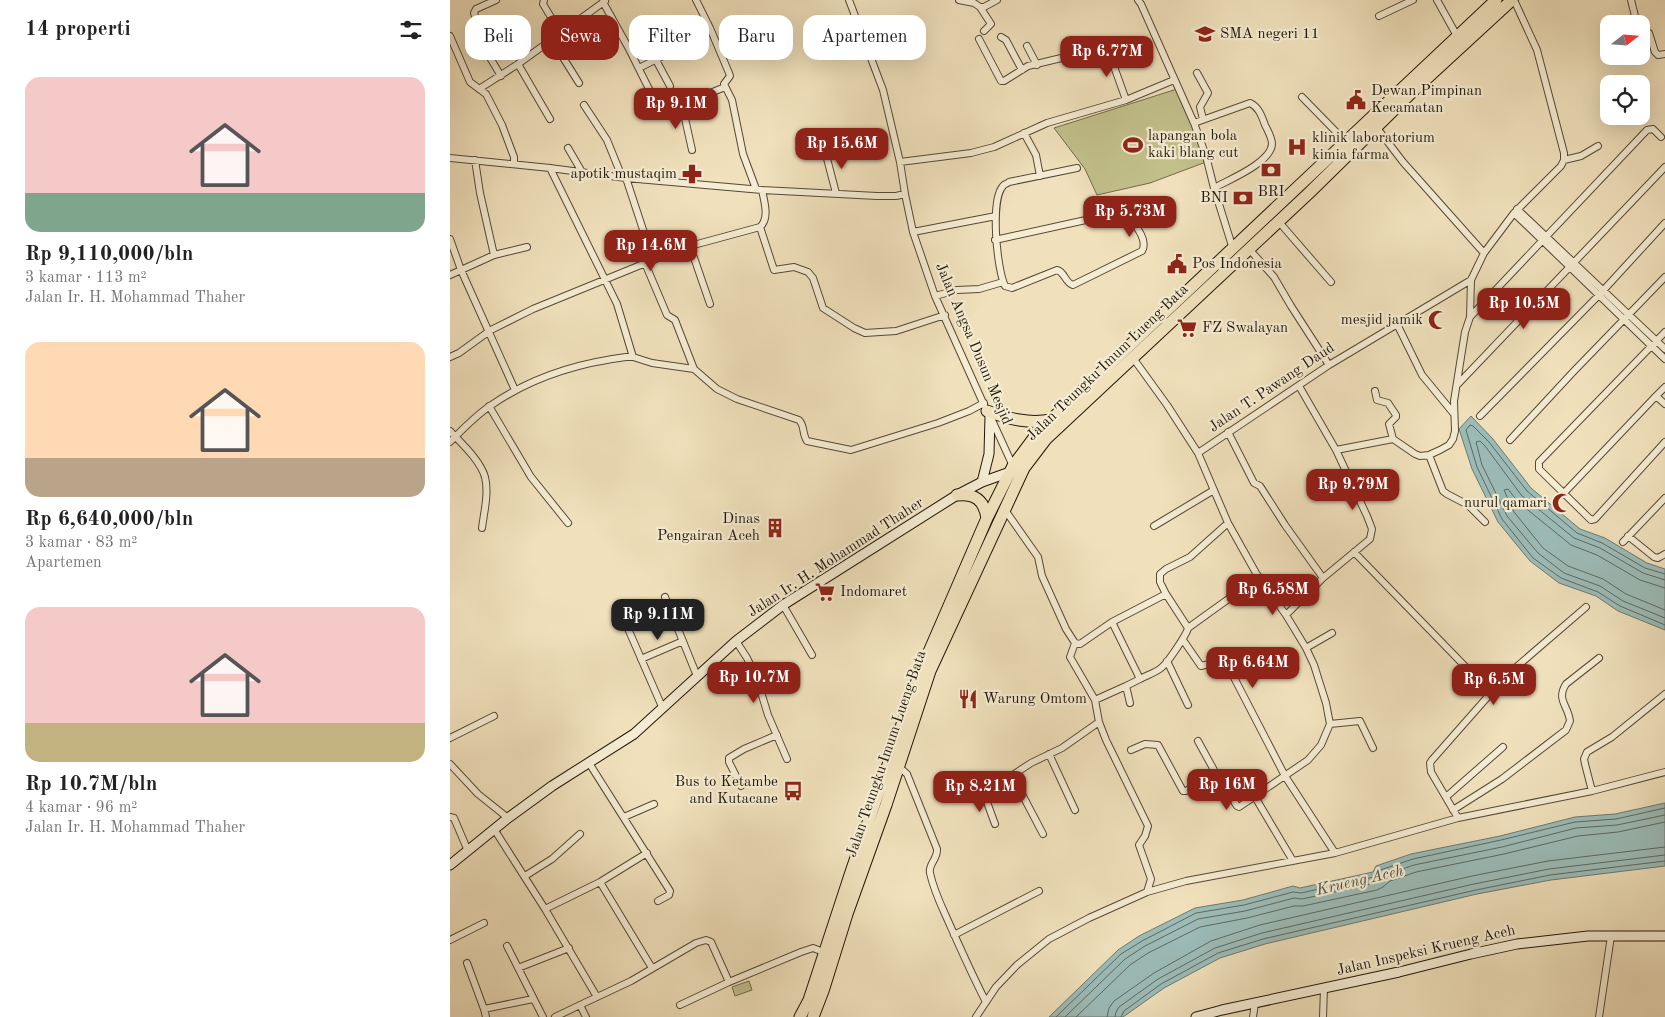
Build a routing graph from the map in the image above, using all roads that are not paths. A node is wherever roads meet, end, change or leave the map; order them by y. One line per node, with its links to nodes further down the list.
1 (496, 0): 38 (street)
2 (544, 0): 15 (street)
3 (696, 0): 20 (street)
4 (849, 0): 17 (street, Jalan Angsa Dusun Mesjid)
5 (959, 0): 14 (street)
6 (997, 0): 14 (street)
7 (1413, 0): 19 (street)
8 (1437, 0): 23 (street)
9 (1496, 0): 23 (highway, Jalan Teungku Imum Lueng Bata)
10 (1513, 0): 51 (highway, Jalan Teungku Imum Lueng Bata); 61 (street)
11 (1632, 0): 18 (street)
12 (605, 1): 16 (street); 35 (street)
13 (1142, 1): 39 (street)
14 (980, 7): 21 (street)
15 (550, 15)
16 (585, 15)
17 (855, 15)
18 (1635, 15)
19 (1380, 16)
20 (710, 28): 42 (street)
21 (984, 31)
22 (450, 36): 43 (street)
23 (1457, 36): 54 (highway, Jalan Teungku Imum Lueng Bata)
24 (1650, 36): 29 (street)
25 (1001, 37): 36 (street)
26 (979, 39): 36 (street)
27 (1027, 46): 34 (street)
28 (541, 48): 33 (street)
29 (1665, 54)
30 (565, 60): 40 (street)
31 (656, 60): 35 (street); 41 (street)
32 (872, 60): 62 (street, Jalan Angsa Dusun Mesjid)
33 (518, 64): 38 (street); 48 (street)
34 (1037, 65): 36 (street); 45 (street)
35 (639, 68): 47 (street)
36 (1022, 70)
37 (1197, 74): 49 (street)
38 (501, 76): 43 (street)
39 (1174, 80): 45 (street); 50 (street)
40 (579, 82)
41 (670, 86)
42 (725, 87): 47 (street); 71 (street)
43 (479, 89): 63 (street)
44 (1302, 97): 54 (street)
45 (1126, 100): 52 (street)
46 (584, 105): 69 (street)
47 (682, 105): 57 (street)
48 (550, 119)
49 (1202, 120): 50 (street); 70 (street)
50 (1194, 123): 70 (street)
51 (1377, 128): 76 (highway, Jalan Teungku Imum Lueng Bata); 87 (street)
52 (1024, 133): 62 (street); 68 (street)
53 (1661, 137): 80 (street)
54 (1346, 142): 85 (highway, Jalan Teungku Imum Lueng Bata)
55 (1598, 146): 61 (street)
56 (568, 148): 67 (street)
57 (692, 150)
58 (825, 151): 72 (street)
59 (450, 158): 60 (street)
60 (475, 160): 63 (street); 88 (street)
61 (1564, 160): 74 (street)
62 (900, 162): 73 (street, Jalan Angsa Dusun Mesjid)
63 (514, 164): 65 (street)
64 (1665, 167): 91 (street)
65 (550, 168): 67 (street); 95 (street)
66 (1077, 168): 68 (street)
67 (582, 172): 69 (street)
68 (1040, 176): 75 (street)
69 (624, 177): 71 (street); 89 (street)
70 (1214, 188): 85 (street)
71 (759, 189): 72 (street); 78 (street)
72 (836, 194): 73 (street)
73 (905, 194): 79 (street, Jalan Angsa Dusun Mesjid)
74 (1515, 211): 80 (street); 87 (street)
75 (996, 216): 79 (street); 82 (street)
76 (1279, 222): 86 (highway, Jalan Teungku Imum Lueng Bata); 98 (street)
77 (1665, 223): 99 (street)
78 (760, 227): 83 (street); 102 (street)
79 (913, 232): 100 (street, Jalan Angsa Dusun Mesjid)
80 (1545, 238): 91 (street); 103 (street)
81 (450, 239): 92 (street)
82 (995, 240): 97 (street); 97 (street)
83 (690, 246): 89 (street); 101 (street)
84 (526, 247): 88 (street)
85 (1233, 249): 107 (highway, Jalan Teungku Imum Lueng Bata)
86 (1250, 249): 107 (highway, Jalan Teungku Imum Lueng Bata); 115 (street)
87 (1484, 253): 96 (street)
88 (494, 255): 92 (street)
89 (653, 260): 90 (street)
90 (645, 263): 95 (street); 116 (street)
91 (1571, 264): 99 (street); 117 (street)
92 (461, 270): 93 (street); 106 (street)
93 (450, 276)
94 (1665, 277): 104 (street)
95 (606, 280): 106 (street); 111 (street)
96 (1471, 280): 103 (street); 105 (street, Jalan T. Pawang Daud)
97 (1003, 282): 100 (street)
98 (1331, 282)
99 (1601, 292): 104 (street); 127 (street)
100 (935, 296): 102 (street, Jalan Angsa Dusun Mesjid)
101 (710, 304)
102 (945, 314): 125 (street, Jalan Angsa Dusun Mesjid)
103 (1470, 317): 117 (street)
104 (1626, 317): 109 (street); 133 (street)
105 (1397, 324): 115 (street, Jalan T. Pawang Daud); 126 (street)
106 (489, 332): 112 (street); 120 (street)
107 (1154, 332): 113 (highway, Jalan Teungku Imum Lueng Bata); 128 (highway, Jalan Teungku Imum Lueng Bata)
108 (1665, 332): 109 (street)
109 (1654, 344): 110 (street); 114 (street); 142 (street)
110 (1665, 349)
111 (633, 356): 116 (street); 120 (street)
112 (450, 357)
113 (1133, 358): 137 (street); 145 (highway, Jalan Teungku Imum Lueng Bata)
114 (1665, 359)
115 (1329, 365): 118 (street, Jalan T. Pawang Daud)
116 (694, 369): 125 (street)
117 (1458, 384): 126 (street)
118 (1299, 386): 130 (street, Jalan T. Pawang Daud); 136 (street)
119 (1665, 387): 122 (street)
120 (515, 390): 124 (street)
121 (1374, 392): 132 (street)
122 (1656, 396): 123 (street); 142 (street)
123 (1665, 404)
124 (489, 406): 131 (street); 147 (street)
125 (987, 410): 128 (highway); 139 (street, Jalan Angsa Dusun Mesjid); 140 (main road)
126 (1454, 414): 138 (street)
127 (1480, 416)
128 (1052, 420): 139 (highway, Jalan Teungku Imum Lueng Bata)
129 (450, 431): 131 (street)
130 (1228, 432): 137 (street, Jalan T. Pawang Daud); 157 (street)
131 (455, 437): 134 (street); 151 (street)
132 (1392, 439): 136 (street); 138 (street)
133 (1510, 440)
134 (450, 442)
135 (1665, 442): 142 (street)
136 (1336, 450): 154 (street)
137 (1198, 453): 141 (street)
138 (1429, 455): 148 (street)
139 (1012, 469): 140 (main road, Jalan Ir. H. Mohammad Thaher); 146 (highway, Jalan Teungku Imum Lueng Bata)
140 (982, 482): 143 (main road, Jalan Ir. H. Mohammad Thaher)
141 (1214, 490): 149 (street); 150 (street)
142 (1563, 494)
143 (957, 495): 146 (highway); 160 (main road, Jalan Ir. H. Mohammad Thaher)
144 (1665, 498): 152 (street)
145 (1005, 510): 170 (street); 171 (highway, Jalan Teungku Imum Lueng Bata)
146 (986, 518): 171 (highway, Jalan Teungku Imum Lueng Bata)
147 (568, 522)
148 (1485, 522)
149 (1228, 523): 156 (street); 158 (street)
150 (1154, 526)
151 (482, 528)
152 (1628, 536): 153 (street); 155 (street)
153 (1623, 542)
154 (1354, 552): 157 (street); 180 (street)
155 (1665, 554)
156 (1259, 577): 162 (street); 165 (street)
157 (1323, 578): 162 (street)
158 (1166, 594): 163 (street); 165 (street)
159 (665, 597): 168 (street)
160 (783, 605): 169 (main road, Jalan Ir. H. Mohammad Thaher); 173 (street)
161 (1586, 607): 180 (street)
162 (1286, 616): 172 (street)
163 (1112, 622): 170 (street); 178 (street)
164 (626, 624): 175 (street)
165 (1188, 628): 167 (street)
166 (1332, 633): 172 (street)
167 (1183, 640): 176 (street); 203 (street)
168 (683, 641): 175 (street); 177 (street)
169 (736, 641): 177 (main road, Jalan Ir. H. Mohammad Thaher); 189 (street)
170 (1075, 643): 182 (street)
171 (937, 644): 199 (highway, Jalan Teungku Imum Lueng Bata); 237 (highway, Jalan Teungku Imum Lueng Bata)
172 (1306, 648): 188 (street)
173 (812, 655)
174 (1599, 658): 210 (street)
175 (641, 659): 185 (street)
176 (1167, 661): 178 (street); 184 (street)
177 (697, 676): 185 (main road, Jalan Ir. H. Mohammad Thaher)
178 (1140, 679): 179 (street)
179 (1126, 686): 182 (street); 183 (street)
180 (1490, 693): 207 (street)
181 (1665, 694): 205 (street)
182 (1095, 700): 187 (street)
183 (1130, 703)
184 (1188, 705)
185 (663, 709): 197 (main road, Jalan Ir. H. Mohammad Thaher)
186 (494, 716): 190 (street)
187 (1099, 722): 195 (street); 227 (street)
188 (1330, 724): 193 (street); 203 (street)
189 (777, 735): 196 (street); 204 (street)
190 (450, 738)
191 (1198, 741): 200 (street)
192 (1503, 747): 207 (street)
193 (1373, 748)
194 (1131, 750): 200 (street)
195 (1049, 754): 202 (street); 209 (street)
196 (787, 760)
197 (589, 763): 212 (street); 213 (main road, Jalan Ir. H. Mohammad Thaher)
198 (450, 764): 213 (street)
199 (898, 766): 231 (street); 237 (highway, Jalan Teungku Imum Lueng Bata)
200 (1215, 772): 206 (street)
201 (1665, 772): 205 (street)
202 (1012, 775): 215 (street); 218 (street)
203 (1285, 776): 206 (street); 221 (street)
204 (741, 786)
205 (1592, 791): 214 (street)
206 (1255, 797): 222 (street)
207 (1446, 797): 210 (street)
208 (654, 804): 212 (street)
209 (1075, 810)
210 (1453, 810): 214 (street)
211 (450, 817): 219 (street)
212 (624, 817): 220 (street)
213 (508, 818): 216 (main road, Jalan Ir. H. Mohammad Thaher)
214 (1458, 818): 221 (street)
215 (995, 824)
216 (494, 829): 219 (main road, Jalan Ir. H. Mohammad Thaher); 224 (street)
217 (580, 834): 224 (street)
218 (1043, 834)
219 (468, 851): 223 (main road, Jalan Ir. H. Mohammad Thaher)
220 (646, 853): 225 (street); 228 (street)
221 (1335, 853): 222 (street)
222 (1293, 861): 227 (street)
223 (450, 865)
224 (525, 876): 229 (street)
225 (600, 882): 229 (street); 240 (street)
226 (1039, 891): 231 (street)
227 (1147, 892): 245 (street)
228 (658, 901)
229 (545, 910): 236 (street)
230 (484, 923): 234 (street)
231 (954, 935): 245 (street)
232 (1610, 936): 233 (main road, Jalan Inspeksi Krueng Aceh); 242 (main road, Jalan Inspeksi Krueng Aceh); 260 (street)
233 (1665, 936)
234 (450, 940)
235 (507, 946): 239 (street)
236 (569, 948): 239 (street); 243 (street)
237 (829, 955): 241 (street); 254 (highway, Jalan Teungku Imum Lueng Bata); 255 (highway, Jalan Teungku Imum Lueng Bata)
238 (467, 963): 249 (street)
239 (518, 968): 244 (street)
240 (652, 968): 241 (street); 243 (street)
241 (729, 982): 248 (street)
242 (1324, 988): 246 (main road, Jalan Inspeksi Krueng Aceh); 259 (street)
243 (597, 996): 247 (street)
244 (532, 999): 249 (street); 251 (street)
245 (986, 1002): 256 (street)
246 (1255, 1003): 257 (main road, Jalan Inspeksi Krueng Aceh); 258 (street)
247 (580, 1005): 252 (street); 253 (street)
248 (680, 1005)
249 (484, 1009): 250 (street)
250 (486, 1017)
251 (543, 1017)
252 (555, 1017)
253 (586, 1017)
254 (800, 1017)
255 (813, 1017)
256 (976, 1017)
257 (1196, 1017)
258 (1253, 1017)
259 (1323, 1017)
260 (1600, 1017)

